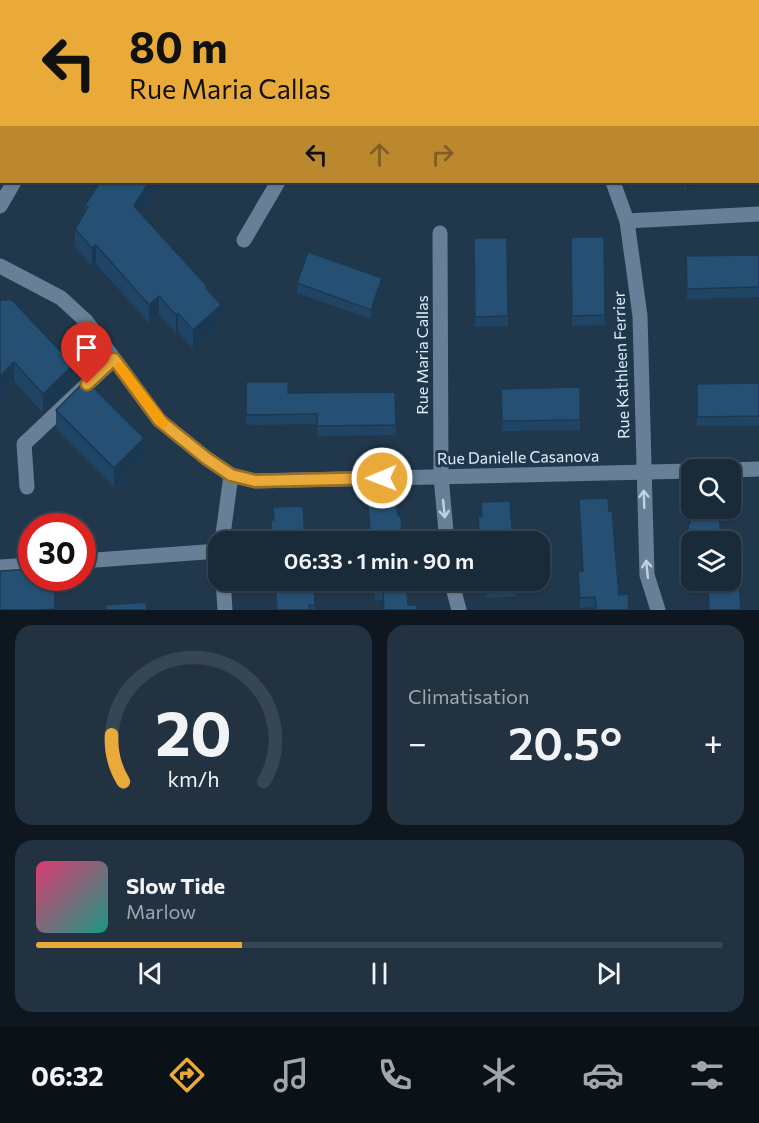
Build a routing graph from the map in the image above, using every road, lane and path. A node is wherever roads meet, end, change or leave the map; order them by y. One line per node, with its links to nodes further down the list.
1 (13, 183): 4 (street)
2 (277, 183): 8 (street)
3 (613, 183): 6 (street, Rue Kathleen Ferrier)
4 (0, 206)
5 (759, 214): 6 (street)
6 (627, 221): 14 (street, Rue Kathleen Ferrier)
7 (440, 234): 16 (street, Rue Maria Callas)
8 (244, 240)
9 (0, 266): 10 (street, Rue Danielle Casanova)
10 (114, 359): 15 (street, Rue Danielle Casanova); 17 (street)
11 (759, 469): 12 (street)
12 (741, 470)
13 (681, 471): 14 (street, Rue Danielle Casanova)
14 (643, 472): 16 (street, Rue Danielle Casanova); 28 (street, Rue Kathleen Ferrier, one-way to 14)
15 (231, 475): 16 (street, Rue Danielle Casanova); 18 (street)
16 (441, 477): 19 (street, Rue Maria Callas, one-way to 19)
17 (27, 487)
18 (223, 531)
19 (446, 531)
20 (208, 552): 21 (street)
21 (96, 560)
22 (18, 566): 23 (street)
23 (0, 567)
24 (224, 591): 26 (street)
25 (454, 591): 27 (street)
26 (225, 610)
27 (459, 610)
28 (658, 610)

